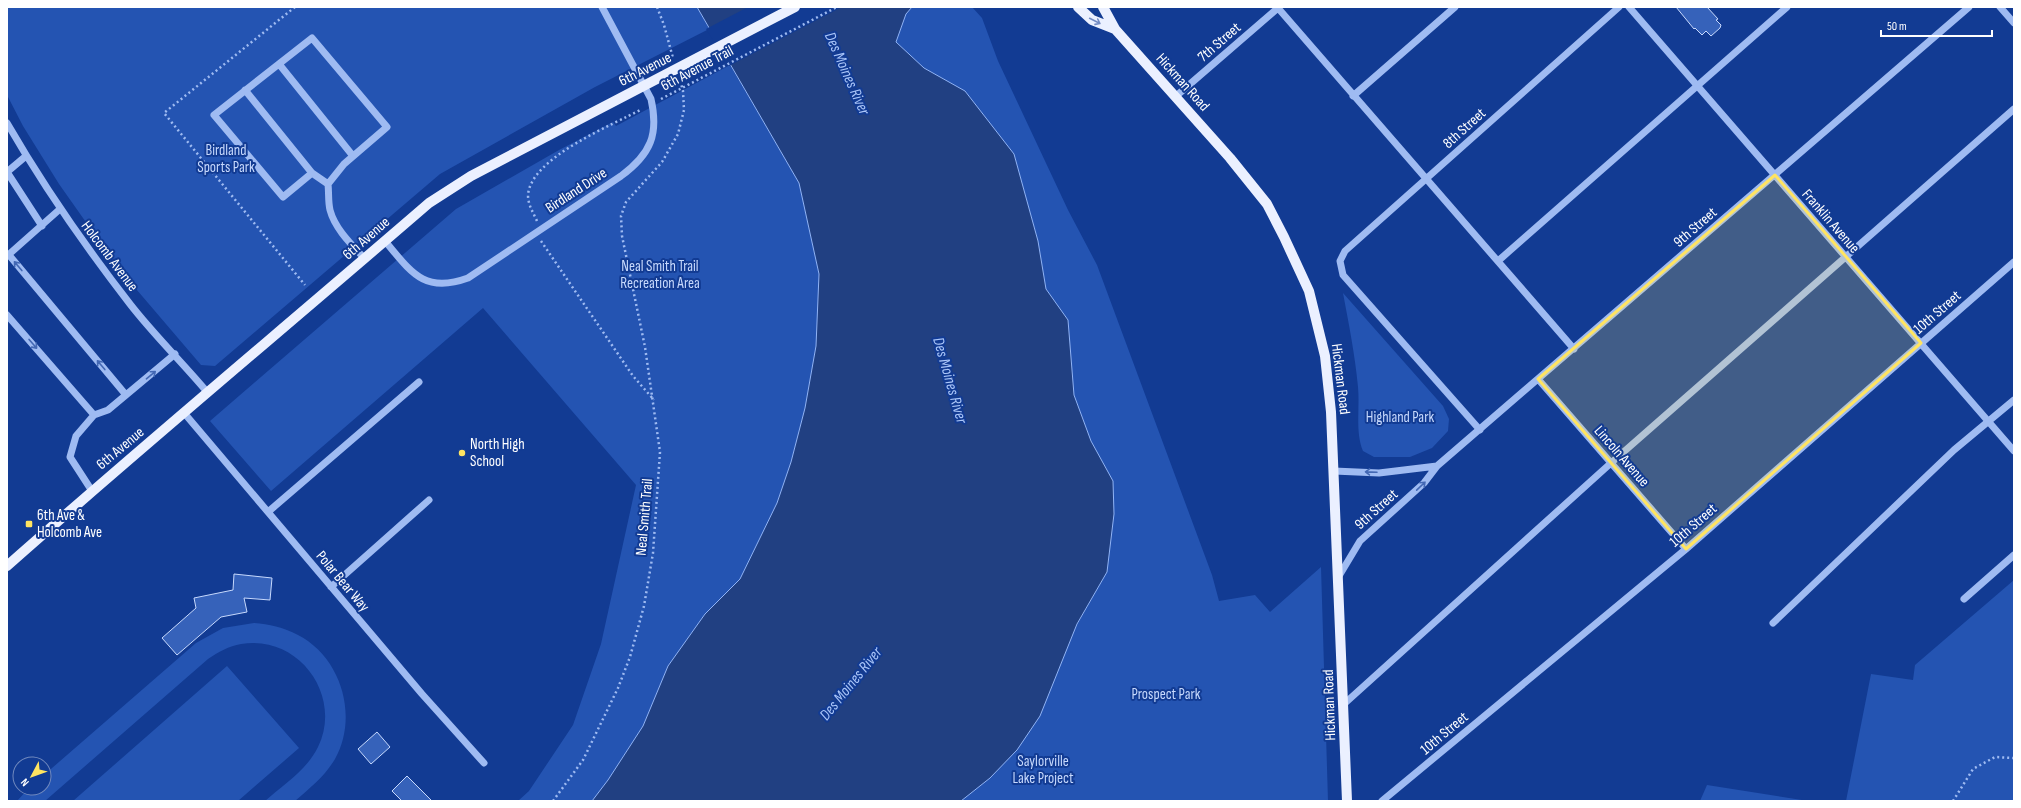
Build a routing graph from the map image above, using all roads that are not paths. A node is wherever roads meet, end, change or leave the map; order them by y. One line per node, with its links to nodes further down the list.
1 (602, 7): 30 (street, Birdland Drive)
2 (795, 7): 30 (main road, 6th Avenue)
3 (1078, 7): 13 (main road, Hickman Road, one-way to 13)
4 (1103, 7): 13 (main road, Hickman Road)
5 (1455, 7): 17 (street)
6 (1619, 7): 26 (street, 8th Street)
7 (1629, 7): 15 (street, Franklin Avenue)
8 (1787, 7): 15 (street)
9 (1969, 7): 25 (street, 9th Street)
10 (2000, 7): 12 (street)
11 (1278, 8): 17 (street); 18 (street, 7th Street)
12 (2014, 23)
13 (1115, 29): 18 (main road, Hickman Road)
14 (279, 64): 16 (street); 22 (street); 22 (street)
15 (1697, 86): 25 (street, Franklin Avenue); 34 (street)
16 (245, 90): 24 (street); 24 (street)
17 (1353, 96): 26 (street)
18 (1176, 97): 52 (main road, Hickman Road)
19 (2014, 109): 32 (street)
20 (7, 123): 21 (street, Holcomb Avenue)
21 (26, 156): 23 (street); 28 (street, Holcomb Avenue)
22 (353, 156): 27 (street)
23 (7, 172): 29 (street)
24 (312, 173): 27 (street)
25 (1775, 175): 32 (street, Franklin Avenue); 38 (street, 9th Street)
26 (1426, 179): 34 (street); 48 (street, 8th Street)
27 (328, 184): 33 (street)
28 (60, 209): 29 (street); 39 (street, Holcomb Avenue)
29 (42, 226): 31 (street)
30 (385, 241): 33 (main road, 6th Avenue)
31 (8, 255): 43 (street, one-way to 31)
32 (1845, 256): 37 (street, Franklin Avenue); 50 (street)
33 (365, 259): 42 (main road, 6th Avenue)
34 (1498, 261): 38 (street)
35 (2014, 262): 37 (street, 10th Street)
36 (7, 315): 46 (street, one-way to 46)
37 (1921, 343): 47 (street, Franklin Avenue); 56 (street, 10th Street)
38 (1574, 349): 40 (street, 9th Street)
39 (175, 354): 42 (street, Holcomb Avenue); 43 (street, one-way to 39)
40 (1538, 380): 48 (street, 9th Street); 50 (street, Lincoln Avenue)
41 (419, 382): 55 (street)
42 (208, 393): 45 (main road, 6th Avenue)
43 (126, 395): 46 (street)
44 (2014, 400): 47 (street)
45 (185, 414): 53 (main road, 6th Avenue); 55 (street, Polar Bear Way)
46 (94, 415): 53 (street)
47 (1989, 422): 49 (street, Franklin Avenue); 62 (street)
48 (1480, 430): 51 (street, 9th Street)
49 (2014, 451)
50 (1611, 463): 56 (street, Lincoln Avenue); 63 (street)
51 (1437, 466): 52 (street, 9th Street, one-way to 52); 59 (street, 9th Street, one-way to 51)
52 (1334, 471): 59 (main road, Hickman Road)
53 (92, 491): 58 (main road, 6th Avenue)
54 (428, 500): 60 (street)
55 (268, 512): 60 (street, Polar Bear Way)
56 (1686, 549): 66 (street, 10th Street)
57 (2014, 556): 61 (street)
58 (7, 566)
59 (1339, 576): 63 (main road, Hickman Road)
60 (331, 587): 64 (street, Polar Bear Way)
61 (1964, 599)
62 (1772, 623)
63 (1344, 704): 65 (main road, Hickman Road)
64 (484, 763)
65 (1347, 801)
66 (1382, 801)

